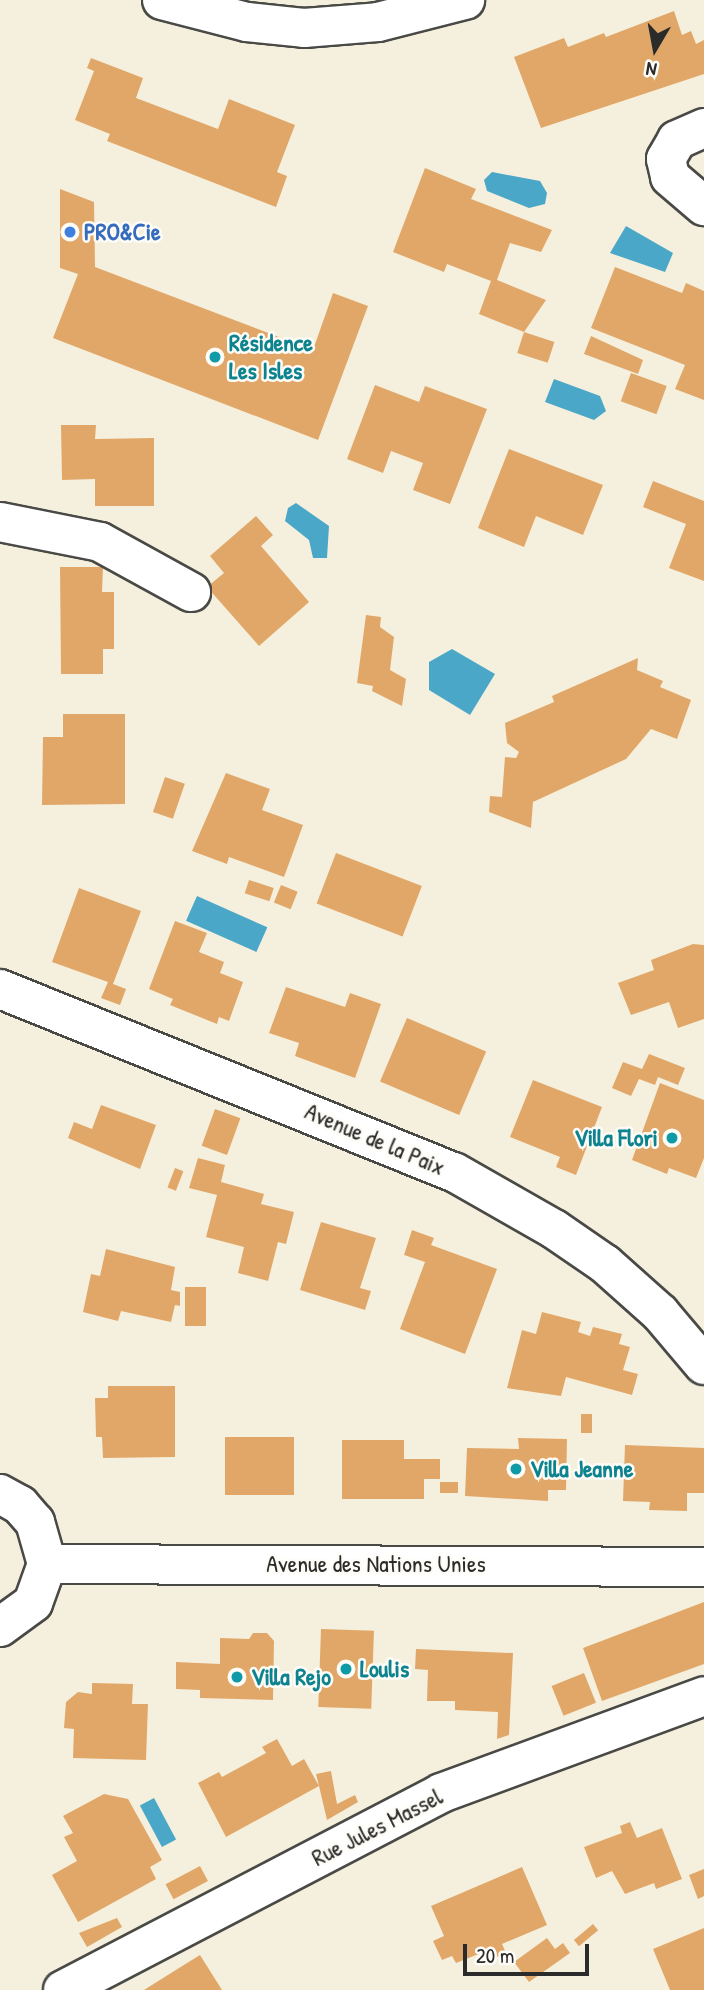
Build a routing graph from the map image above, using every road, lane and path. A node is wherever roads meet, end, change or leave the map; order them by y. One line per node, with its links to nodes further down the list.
1 (162, 0): 3 (street)
2 (465, 0): 3 (street)
3 (305, 14)
4 (704, 128): 5 (street)
5 (704, 206)
6 (0, 522): 7 (street)
7 (191, 592)
8 (0, 989): 9 (street, Avenue de la Paix)
9 (704, 1365)
10 (0, 1494): 11 (street)
11 (47, 1564): 12 (street, Avenue des Nations Unies); 13 (street)
12 (704, 1567)
13 (0, 1627)
14 (704, 1696): 15 (street, Rue Jules Massel)
15 (108, 1980): 16 (street, Rue Jules Massel)
16 (64, 1990)

